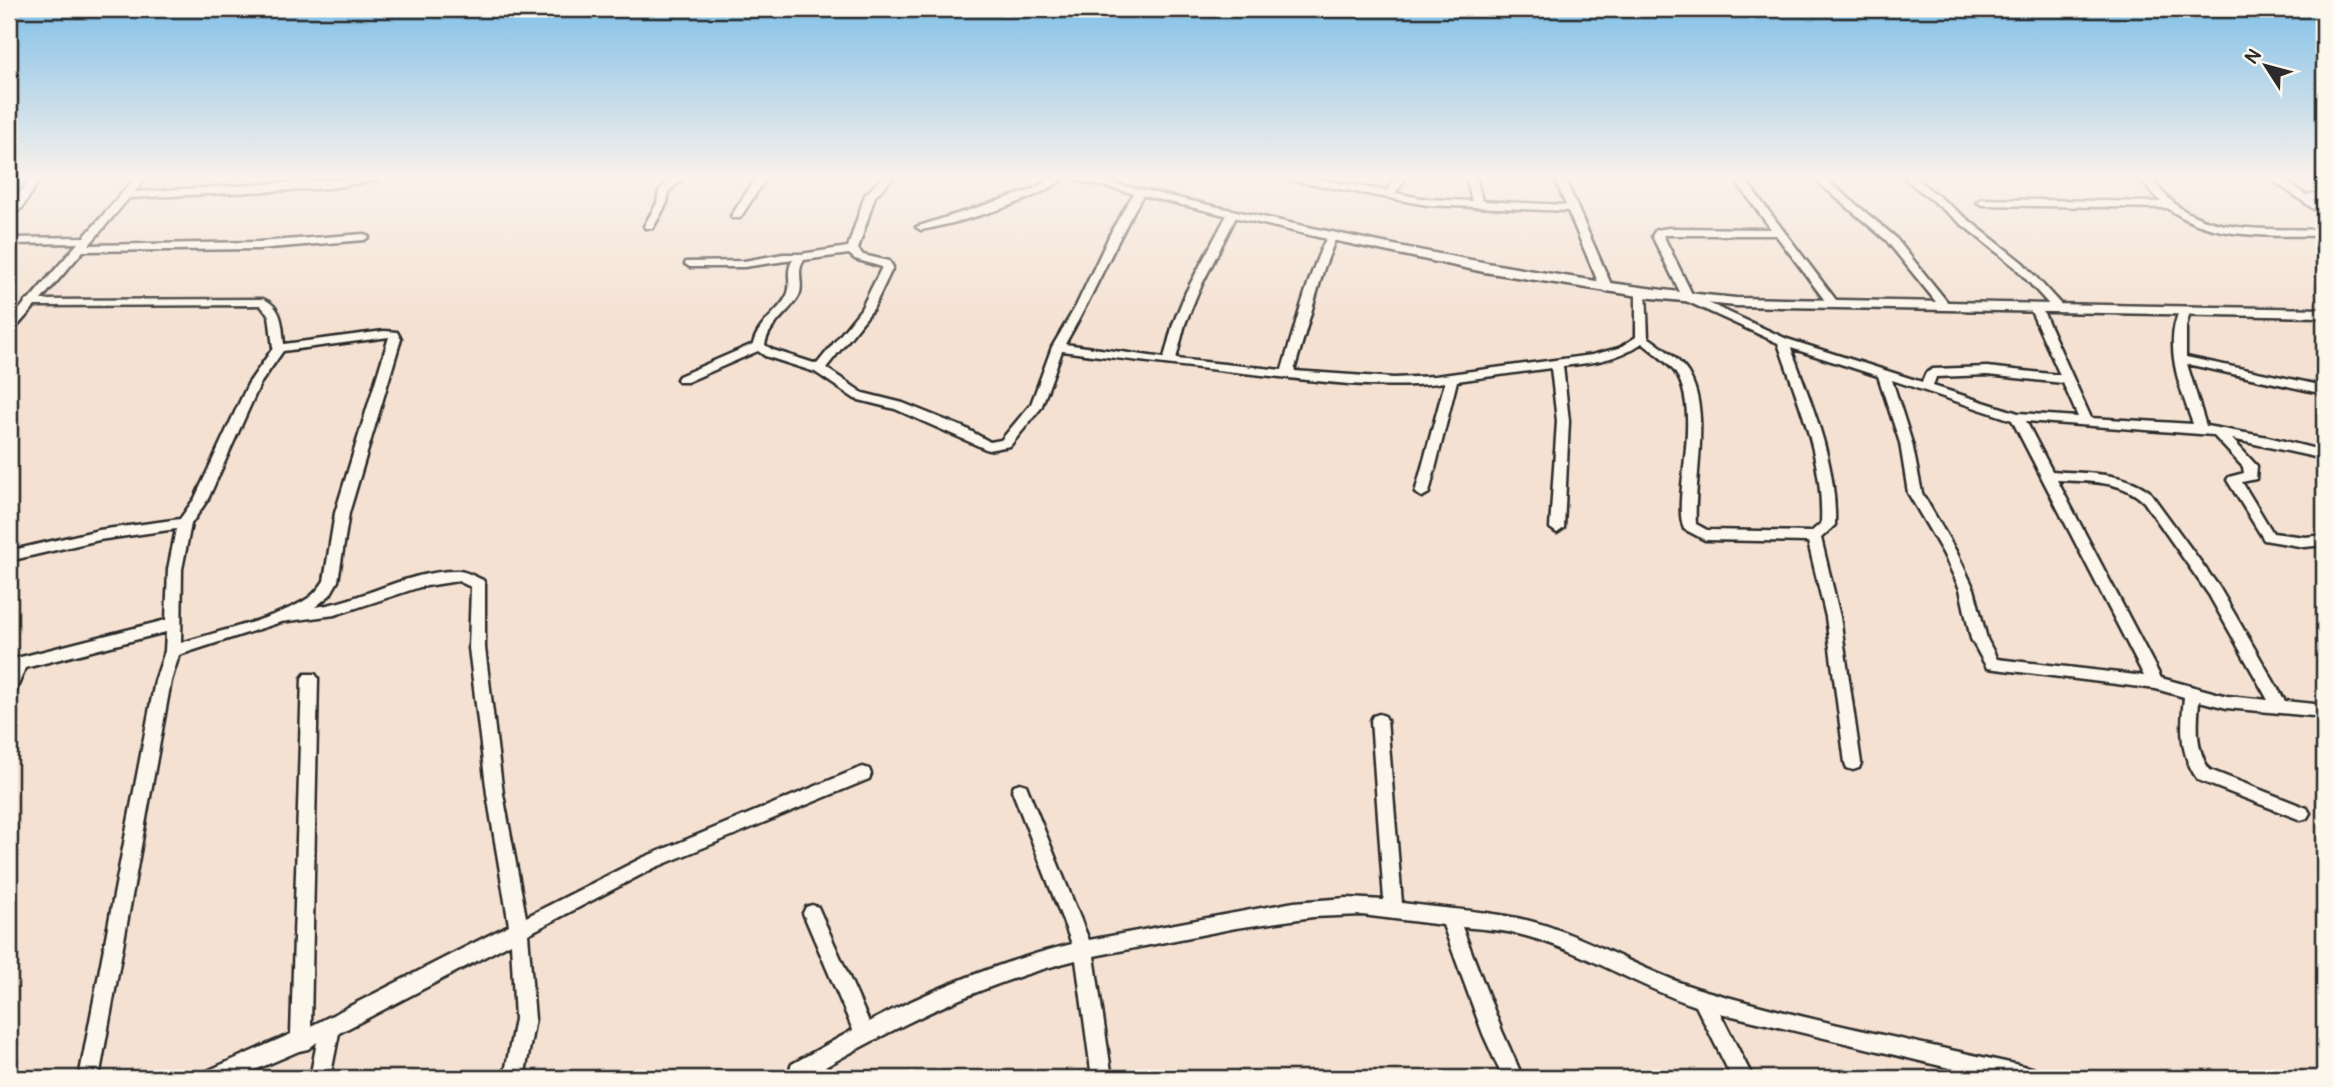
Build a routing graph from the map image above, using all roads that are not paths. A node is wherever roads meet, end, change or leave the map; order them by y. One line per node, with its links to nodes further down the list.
1 (99, 228): 15 (street)
2 (859, 228): 18 (street)
3 (1118, 228): 35 (street)
4 (1225, 228): 38 (street)
5 (1299, 228): 13 (street)
6 (1581, 228): 21 (street)
7 (1778, 228): 11 (street)
8 (1877, 228): 26 (street)
9 (1972, 228): 28 (street)
10 (2229, 228): 12 (street)
11 (1781, 232): 23 (street); 25 (street)
12 (2324, 233)
13 (1332, 235): 21 (street); 41 (street)
14 (364, 237): 17 (street)
15 (88, 240): 16 (street); 17 (street)
16 (9, 241)
17 (79, 248): 24 (street)
18 (852, 250): 19 (street); 40 (street)
19 (801, 257): 20 (street); 34 (street)
20 (690, 264)
21 (1607, 289): 22 (street)
22 (1642, 293): 23 (street); 32 (street)
23 (1688, 299): 25 (street); 33 (street)
24 (29, 303): 31 (street); 36 (street)
25 (1833, 304): 26 (street)
26 (1945, 306): 27 (street)
27 (2036, 309): 28 (street); 45 (street)
28 (2059, 309): 29 (street)
29 (2184, 311): 30 (street); 37 (street)
30 (2324, 313)
31 (9, 329)
32 (1642, 338): 39 (street); 57 (street)
33 (1783, 341): 42 (street); 57 (street)
34 (759, 346): 40 (street); 44 (street)
35 (1058, 347): 38 (street); 40 (street)
36 (279, 348): 55 (street); 60 (street)
37 (2179, 359): 47 (street); 50 (street)
38 (1169, 362): 41 (street)
39 (1558, 363): 43 (street); 56 (street)
40 (819, 369)
41 (1287, 374): 43 (street)
42 (1884, 374): 46 (street); 65 (street)
43 (1452, 377): 54 (street)
44 (683, 379)
45 (2068, 380): 46 (street); 49 (street)
46 (1927, 387): 48 (street)
47 (2324, 390)
48 (2017, 417): 49 (street); 53 (street)
49 (2087, 422): 50 (street)
50 (2200, 429): 51 (street)
51 (2217, 432): 52 (street); 58 (street)
52 (2324, 455)
53 (2048, 475): 65 (street); 68 (street)
54 (1422, 493)
55 (184, 523): 59 (street); 61 (street)
56 (1557, 528)
57 (1814, 537): 71 (street)
58 (2324, 540)
59 (9, 556)
60 (281, 617): 62 (street); 78 (street)
61 (174, 624): 62 (street); 63 (street)
62 (173, 650): 85 (street)
63 (14, 665): 66 (street)
64 (310, 678): 83 (street)
65 (2156, 683): 67 (street)
66 (9, 689)
67 (2192, 694): 68 (street); 74 (street)
68 (2279, 705): 69 (street)
69 (2324, 711)
70 (1378, 720): 75 (street)
71 (1853, 763)
72 (863, 774): 78 (street)
73 (1020, 790): 79 (street)
74 (2301, 813)
75 (1394, 907): 77 (street); 79 (street)
76 (811, 912): 82 (street)
77 (1449, 918): 80 (street); 90 (street)
78 (519, 930): 81 (street); 88 (street)
79 (1084, 950): 82 (street); 89 (street)
80 (1702, 999): 91 (street); 92 (street)
81 (330, 1027): 83 (street); 87 (street)
82 (864, 1032): 84 (street)
83 (301, 1042): 86 (street)
84 (799, 1071)
85 (89, 1078)
86 (214, 1078)
87 (320, 1078)
88 (514, 1078)
89 (1102, 1078)
90 (1513, 1078)
91 (1743, 1078)
92 (2032, 1078)

